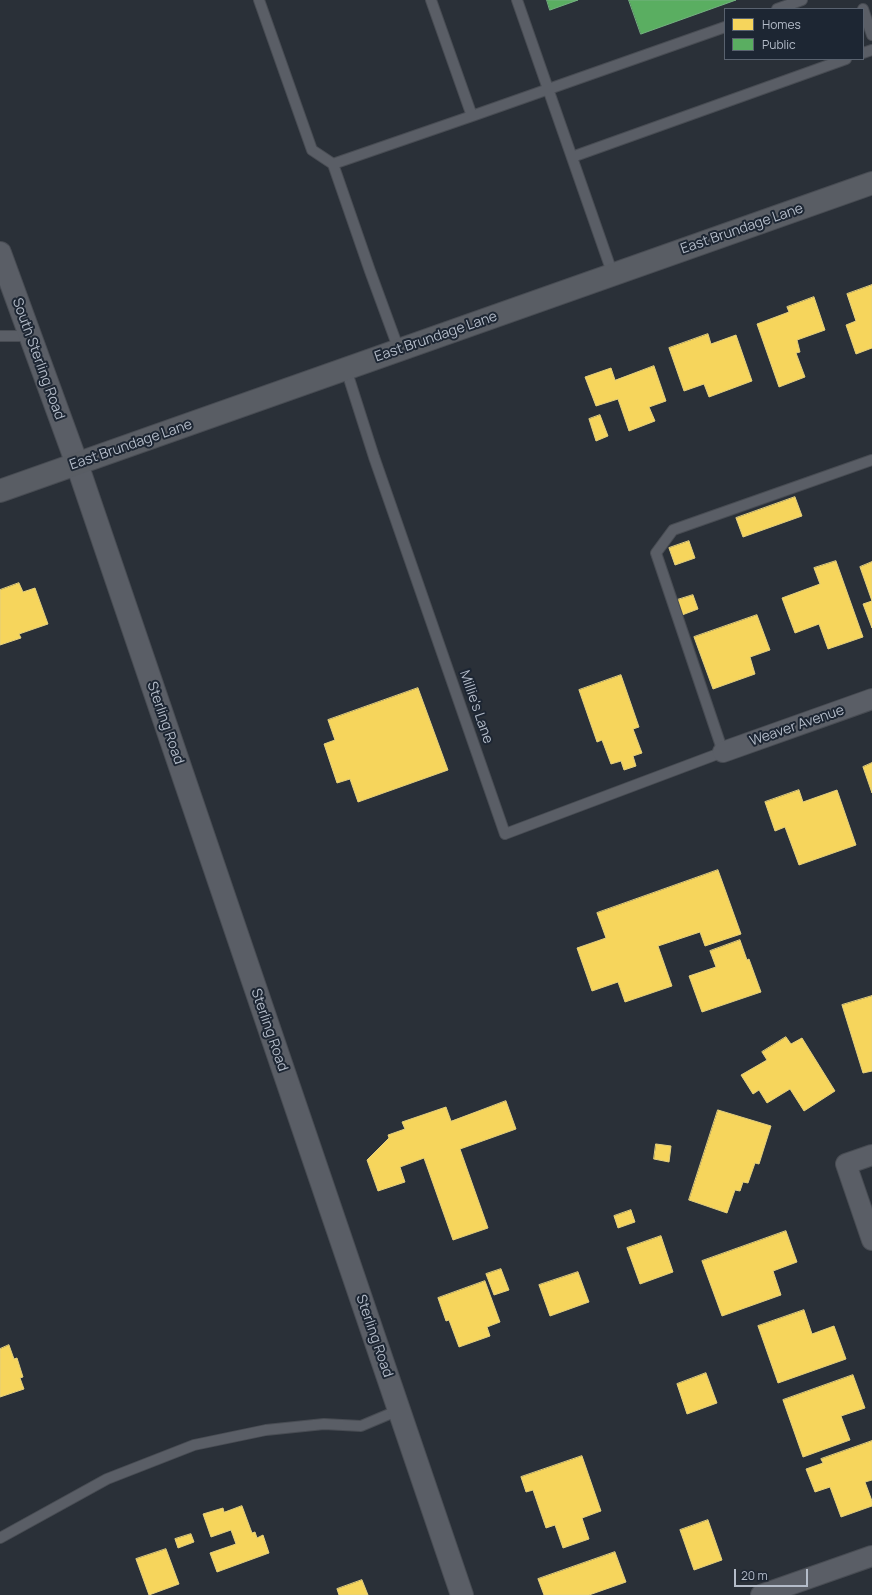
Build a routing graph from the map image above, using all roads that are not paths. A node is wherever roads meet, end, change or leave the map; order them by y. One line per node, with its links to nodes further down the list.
1 (260, 0): 13 (lane)
2 (431, 0): 11 (lane)
3 (517, 0): 10 (lane)
4 (802, 0): 5 (lane)
5 (780, 8)
6 (864, 12): 8 (lane)
7 (724, 27): 10 (lane)
8 (872, 35)
9 (843, 60): 12 (lane)
10 (548, 89): 11 (lane); 12 (lane)
11 (472, 116): 13 (lane)
12 (572, 157): 16 (lane)
13 (333, 164): 19 (lane)
14 (872, 183): 16 (main road, East Brundage Lane)
15 (0, 253): 18 (street, South Sterling Road)
16 (613, 274): 19 (main road, East Brundage Lane)
17 (0, 336): 18 (lane)
18 (30, 336): 22 (street, South Sterling Road)
19 (399, 350): 20 (main road, East Brundage Lane)
20 (346, 369): 22 (main road, East Brundage Lane); 25 (lane, Millie's Lane)
21 (872, 460): 25 (lane)
22 (77, 464): 23 (main road, East Brundage Lane); 28 (street, Sterling Road)
23 (0, 491)
24 (872, 699): 25 (street, Weaver Avenue)
25 (722, 752)
26 (872, 1155): 27 (street)
27 (872, 1240)
28 (399, 1410): 29 (lane); 31 (street, Sterling Road)
29 (0, 1538)
30 (872, 1556): 32 (street)
31 (462, 1595)
32 (761, 1595)

